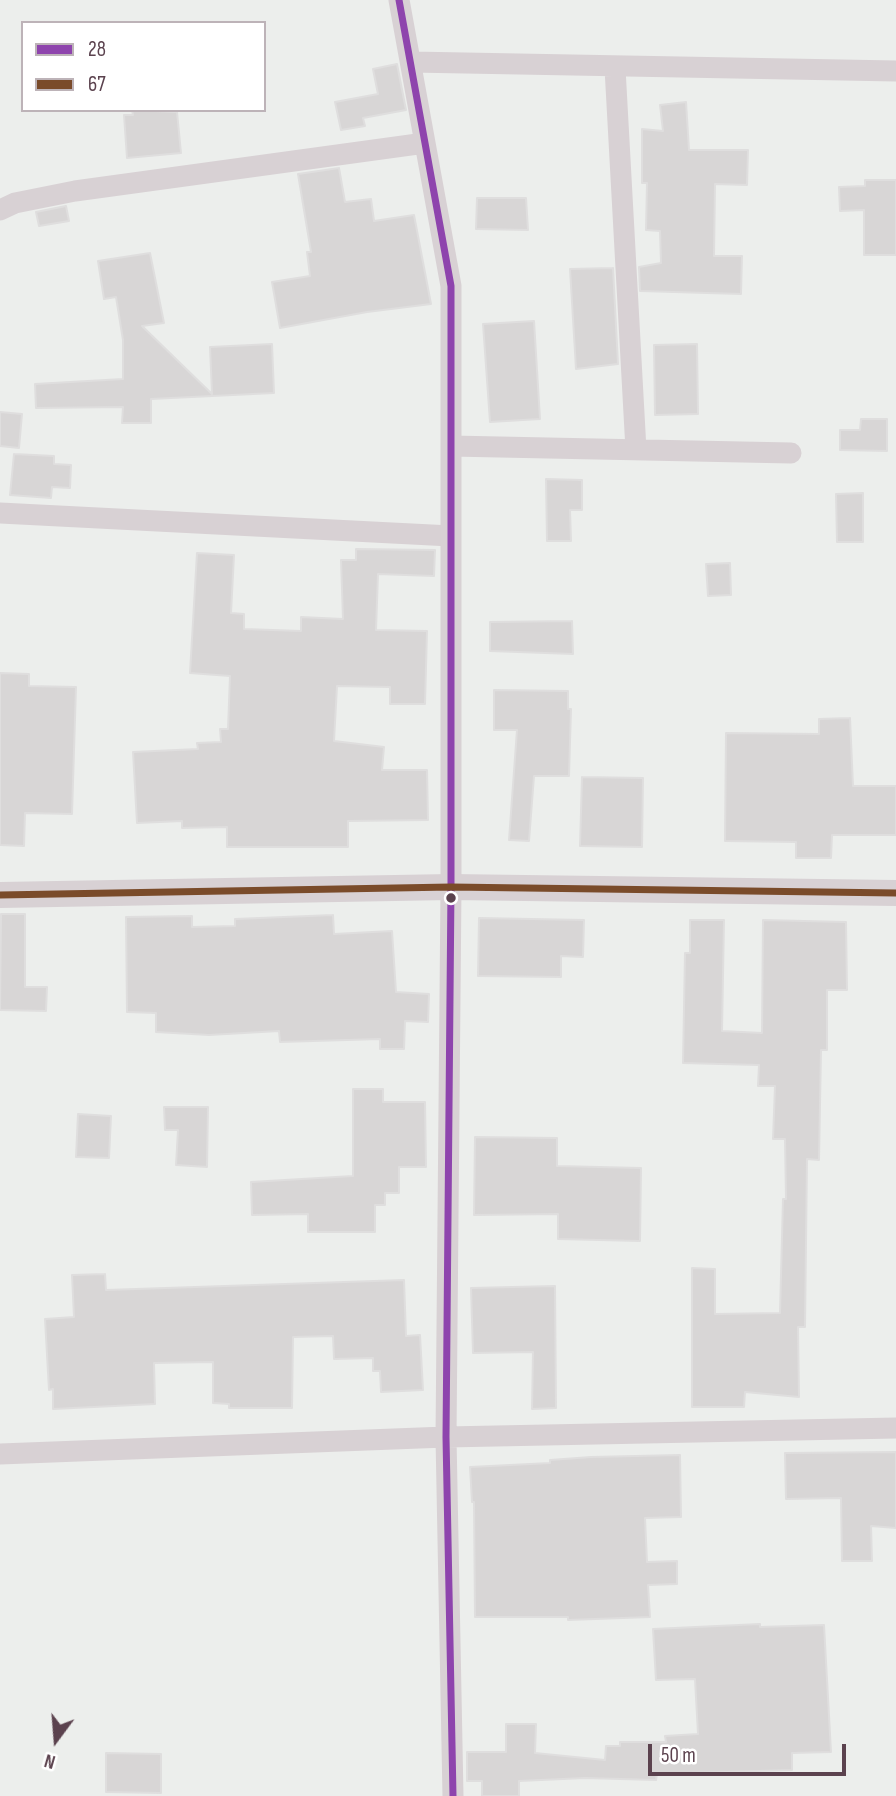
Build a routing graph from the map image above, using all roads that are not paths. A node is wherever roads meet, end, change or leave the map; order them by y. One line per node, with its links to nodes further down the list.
1 (399, 0): 2 (street)
2 (411, 62): 3 (street); 5 (street)
3 (615, 68): 4 (street); 8 (street)
4 (896, 71)
5 (425, 143): 6 (street); 7 (street)
6 (0, 210)
7 (451, 446): 8 (street); 11 (street)
8 (636, 450): 9 (street)
9 (791, 453)
10 (0, 513): 11 (street)
11 (451, 536): 12 (street)
12 (451, 887): 13 (street); 14 (street); 16 (street)
13 (896, 893)
14 (0, 895)
15 (896, 1428): 16 (street)
16 (446, 1437): 17 (street); 18 (street)
17 (0, 1454)
18 (453, 1796)

